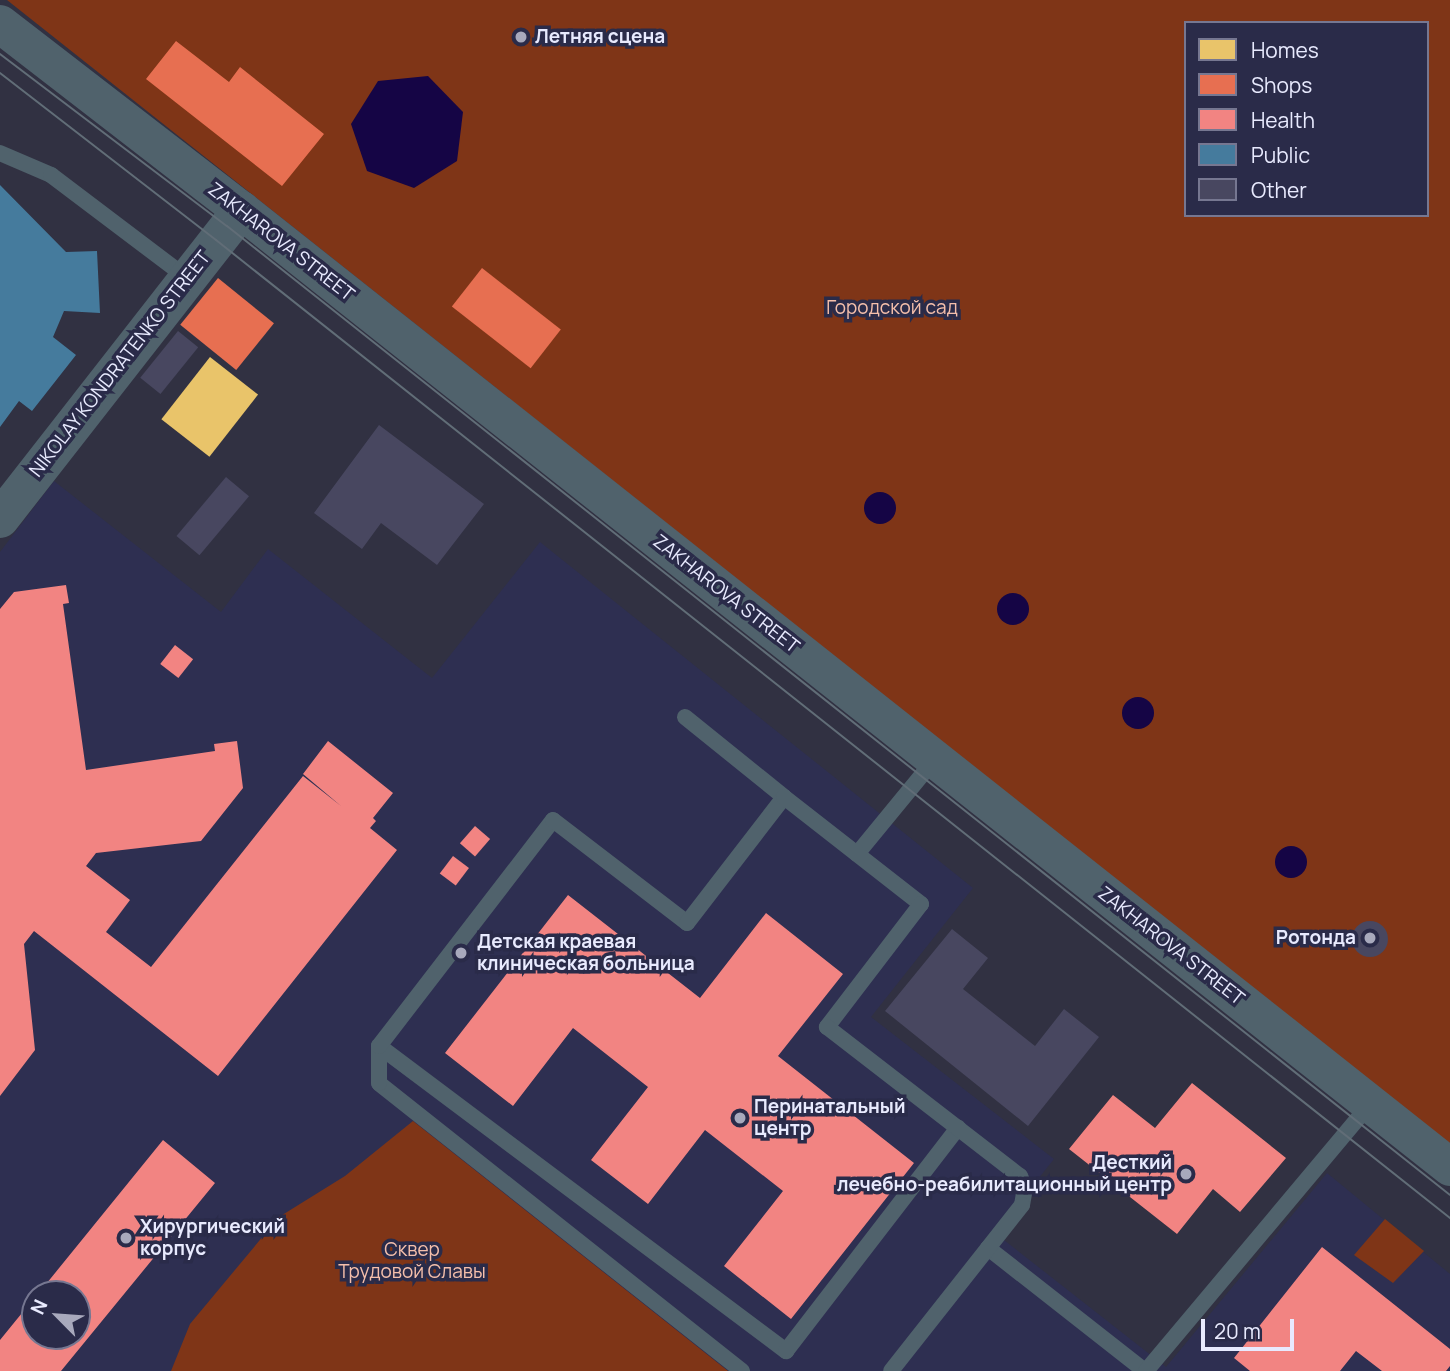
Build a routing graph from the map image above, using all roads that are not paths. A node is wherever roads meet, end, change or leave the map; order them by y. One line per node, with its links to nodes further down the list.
1 (0, 24): 3 (street, ZAKHAROVA STREET)
2 (0, 153): 4 (lane)
3 (241, 210): 4 (street, NIKOLAY KONDRATENKO STREET); 7 (street, ZAKHAROVA STREET)
4 (186, 277): 5 (street, NIKOLAY KONDRATENKO STREET)
5 (9, 519)
6 (685, 717): 8 (lane)
7 (935, 759): 9 (lane); 11 (street, ZAKHAROVA STREET)
8 (783, 797): 9 (lane); 10 (lane)
9 (857, 854): 12 (lane)
10 (379, 1046): 12 (lane); 15 (lane)
11 (1370, 1104): 13 (street, ZAKHAROVA STREET); 17 (lane)
12 (958, 1128): 14 (lane)
13 (1450, 1167)
14 (988, 1248): 16 (lane); 17 (lane)
15 (743, 1371)
16 (891, 1371)
17 (1145, 1371)

